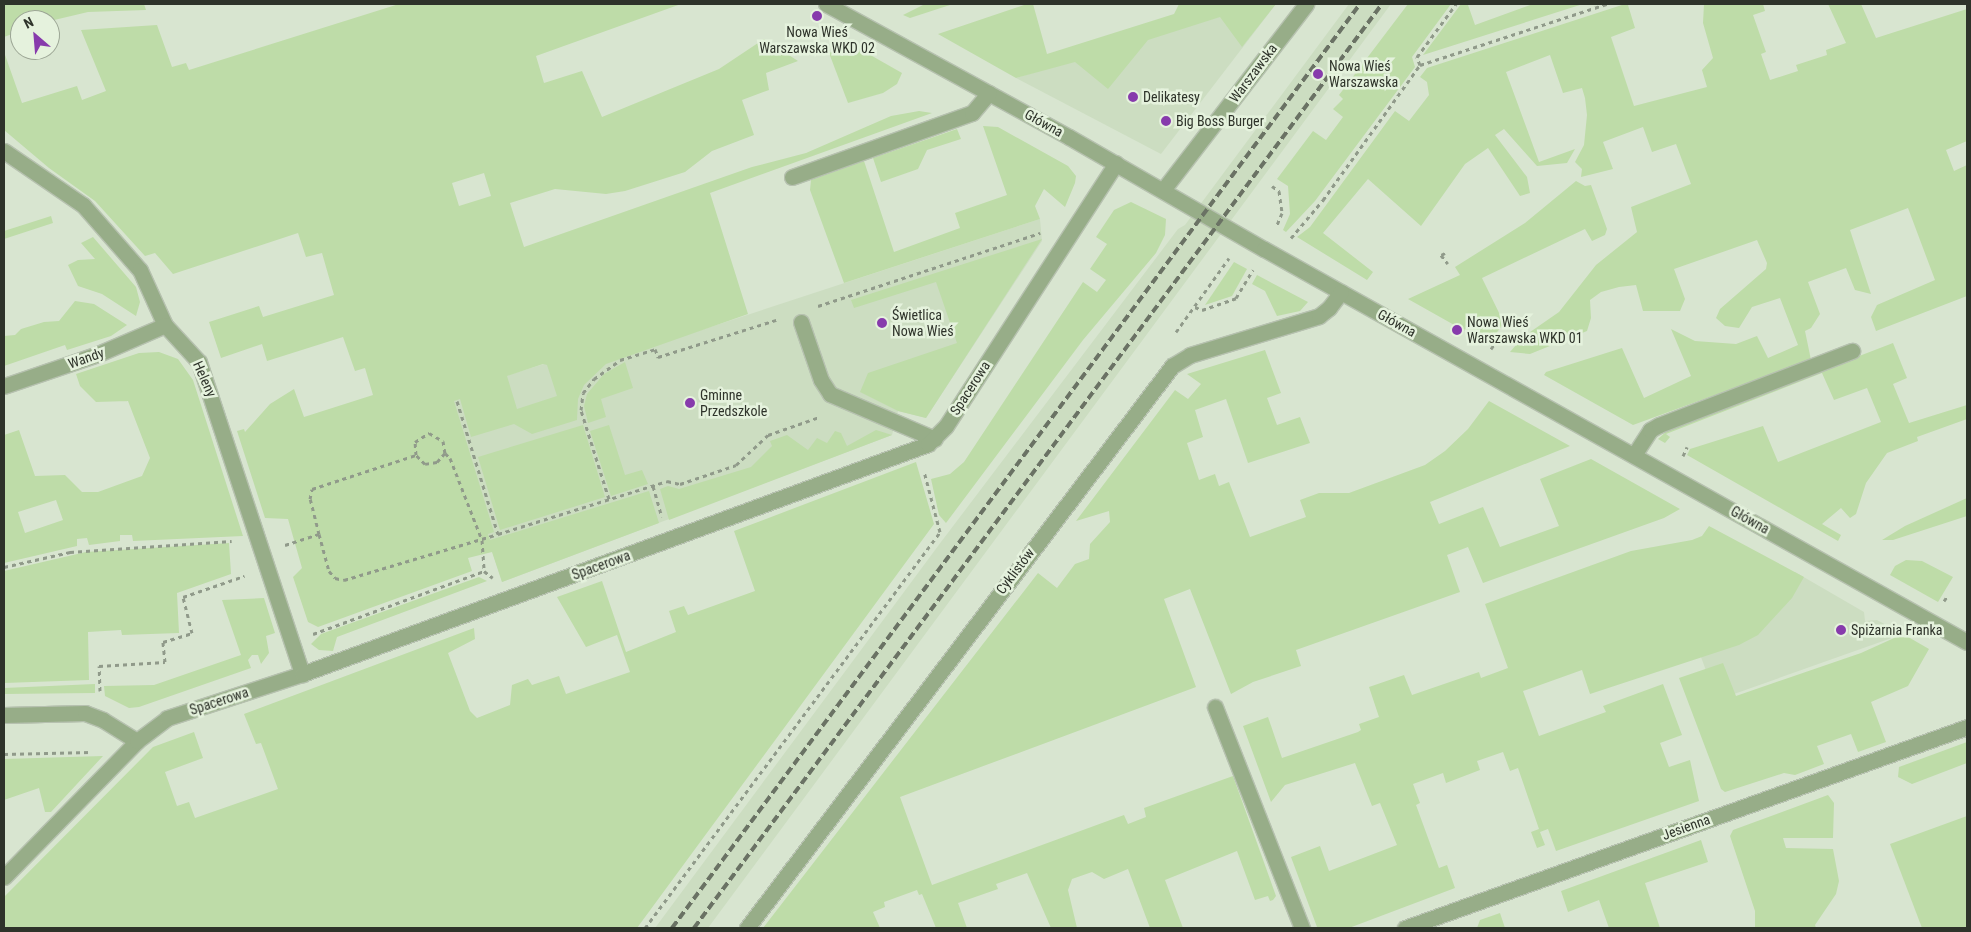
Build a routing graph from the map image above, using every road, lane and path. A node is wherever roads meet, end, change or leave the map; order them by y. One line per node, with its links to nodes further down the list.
1 (826, 4): 6 (street, Główna)
2 (1306, 4): 11 (street, Warszawska)
3 (1456, 4): 5 (path)
4 (1607, 4): 5 (path)
5 (1420, 65): 14 (path)
6 (989, 93): 8 (street, Główna); 9 (street)
7 (4, 151): 24 (street, Heleny)
8 (1116, 163): 11 (street, Główna); 30 (street, Spacerowa)
9 (792, 177)
10 (1272, 186): 13 (path)
11 (1163, 190): 19 (street, Główna)
12 (1048, 231): 20 (path)
13 (1274, 231)
14 (1289, 240)
15 (1445, 253): 17 (path)
16 (1232, 255): 21 (path)
17 (1448, 264)
18 (1251, 274): 21 (path)
19 (1340, 292): 34 (street, Główna); 60 (street, Cyklistów)
20 (817, 307)
21 (1195, 307): 25 (path)
22 (779, 319): 36 (path)
23 (801, 322): 28 (street)
24 (165, 324): 27 (street, Wandy); 40 (street, Heleny)
25 (1172, 339)
26 (1852, 351): 34 (street)
27 (4, 386)
28 (835, 397): 30 (street); 35 (path)
29 (457, 401): 39 (path)
30 (935, 439): 31 (street, Spacerowa)
31 (917, 450): 49 (street, Spacerowa); 59 (path)
32 (445, 453): 33 (path); 33 (path); 41 (path)
33 (416, 455): 38 (path)
34 (1634, 455): 48 (street, Główna)
35 (653, 486): 36 (path); 37 (path)
36 (609, 499): 39 (path)
37 (664, 522)
38 (319, 534): 41 (path); 42 (path)
39 (498, 534): 41 (path)
40 (257, 536): 42 (street, Heleny); 43 (path)
41 (482, 540): 45 (path)
42 (262, 552): 49 (street, Heleny)
43 (4, 567)
44 (245, 567): 50 (path)
45 (484, 571): 46 (path); 47 (path)
46 (495, 580)
47 (305, 637)
48 (1967, 642)
49 (302, 674): 54 (street, Spacerowa)
50 (100, 700)
51 (1215, 707): 61 (street)
52 (4, 715): 54 (street)
53 (1967, 727): 58 (street, Jesienna)
54 (137, 741): 56 (street, Spacerowa)
55 (4, 754): 56 (path)
56 (120, 757): 57 (street, Spacerowa)
57 (4, 877)
58 (1443, 922): 62 (street, Jesienna)
59 (645, 928)
60 (746, 928)
61 (1302, 928)
62 (1405, 928)

